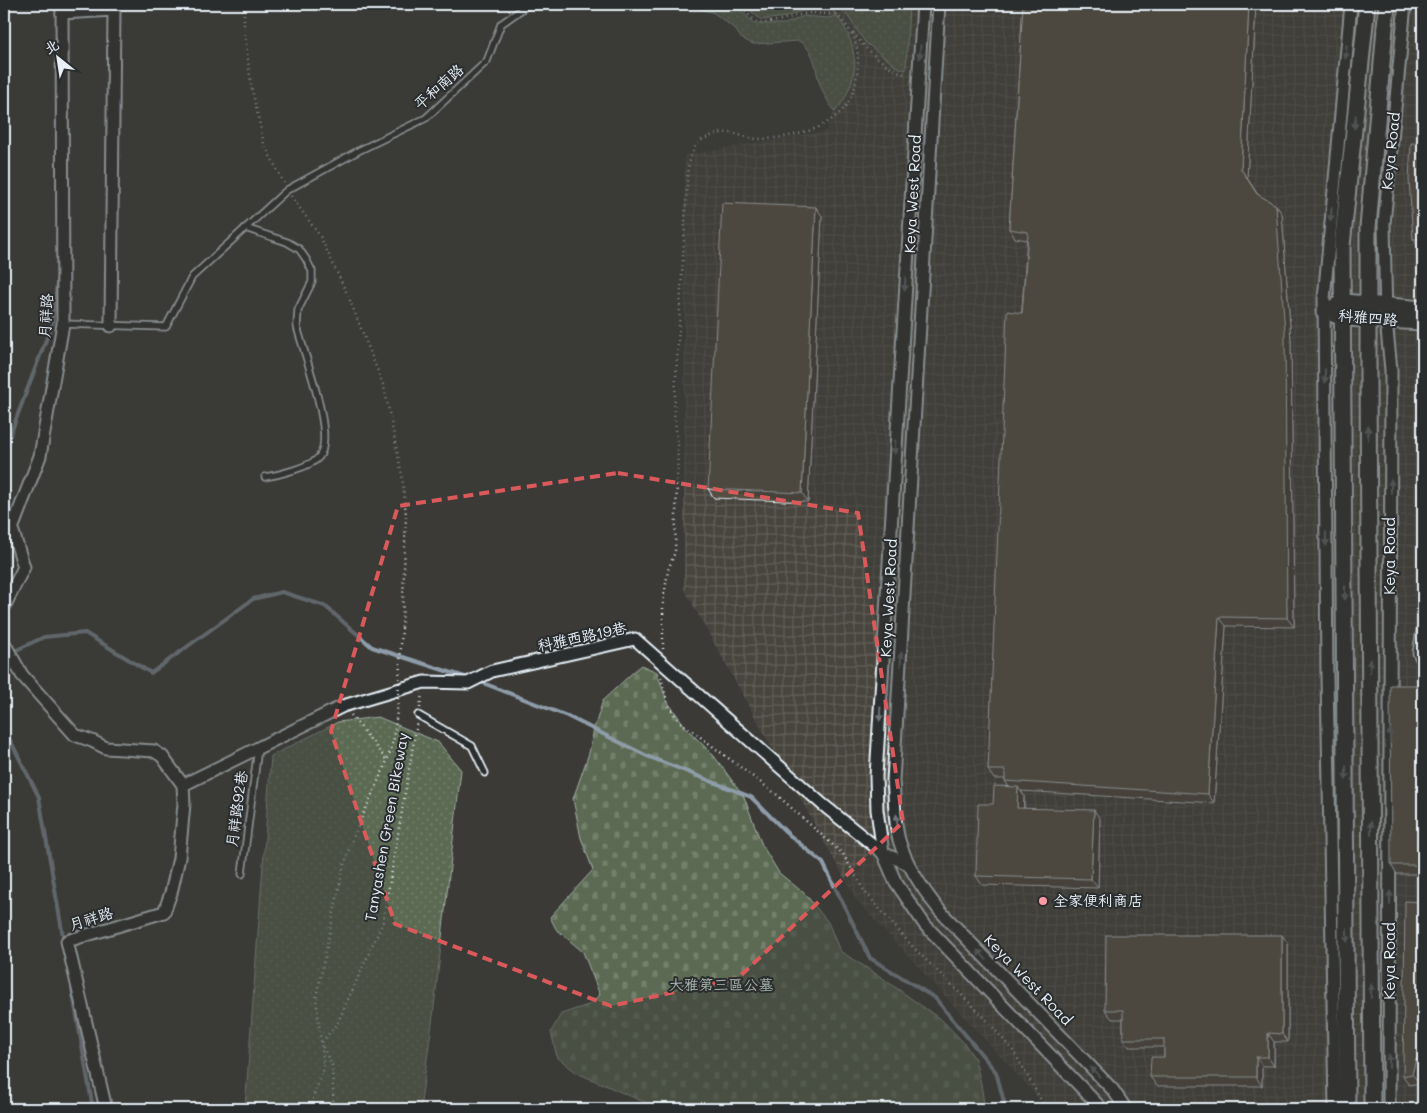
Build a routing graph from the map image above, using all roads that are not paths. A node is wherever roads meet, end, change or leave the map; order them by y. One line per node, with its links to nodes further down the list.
1 (529, 4): 9 (lane, 平和南路)
2 (923, 4): 28 (street, Keya West Road, one-way to 28)
3 (939, 4): 29 (street, Keya West Road, one-way to 3)
4 (1351, 4): 13 (street, one-way to 13)
5 (1367, 4): 10 (street, one-way to 10)
6 (1388, 4): 12 (street, Keya Road)
7 (1405, 4): 14 (street, Keya Road)
8 (62, 8): 17 (street, 月祥路); 18 (street, 月祥路)
9 (245, 228): 18 (lane, 平和南路); 19 (lane)
10 (1344, 302): 12 (street, 科雅四路); 13 (street, 科雅四路); 15 (street)
11 (1423, 309): 14 (street, 科雅四路)
12 (1369, 311): 14 (street, 科雅四路); 15 (street, 科雅四路); 36 (street, Keya Road, one-way to 12)
13 (1324, 312): 15 (street, 科雅四路); 34 (street, one-way to 34)
14 (1386, 312): 16 (street, 科雅四路); 37 (street, Keya Road, one-way to 14)
15 (1344, 318): 35 (street, one-way to 35)
16 (1423, 322)
17 (62, 324): 18 (lane); 20 (street, 月祥路)
18 (111, 326)
19 (265, 477)
20 (4, 607)
21 (1423, 630): 23 (street)
22 (4, 644): 27 (street)
23 (1423, 660)
24 (418, 715): 26 (lane)
25 (258, 748): 27 (street); 28 (street, 科雅西路19巷); 30 (lane, 月祥路92巷)
26 (485, 773)
27 (183, 785): 31 (street, 月祥路)
28 (883, 853): 29 (street, 科雅西路19巷); 32 (street, Keya West Road)
29 (908, 864): 33 (street, Keya West Road, one-way to 29)
30 (242, 874)
31 (106, 1109)
32 (1102, 1109)
33 (1126, 1109)
34 (1335, 1109)
35 (1347, 1109)
36 (1372, 1109)
37 (1389, 1109)

